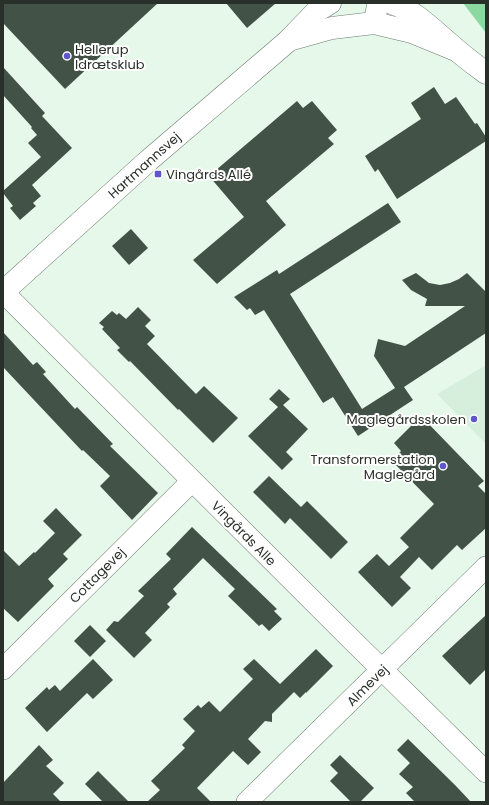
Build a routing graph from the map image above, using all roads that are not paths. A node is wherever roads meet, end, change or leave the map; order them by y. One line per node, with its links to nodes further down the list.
1 (330, 3): 4 (street, Hartmannsvej)
2 (392, 3): 5 (street)
3 (376, 13): 4 (street, Hartmannsvej); 5 (street, Hartmannsvej)
4 (288, 41): 7 (street, Hartmannsvej)
5 (456, 50): 6 (street)
6 (486, 73)
7 (3, 292): 8 (street, Vingårds Alle)
8 (192, 481): 10 (street, Cottagevej); 11 (street, Vingårds Alle)
9 (486, 567): 11 (street, Almevej)
10 (3, 669)
11 (382, 670): 12 (street, Vingårds Alle); 13 (street, Almevej)
12 (486, 772)
13 (248, 802)

